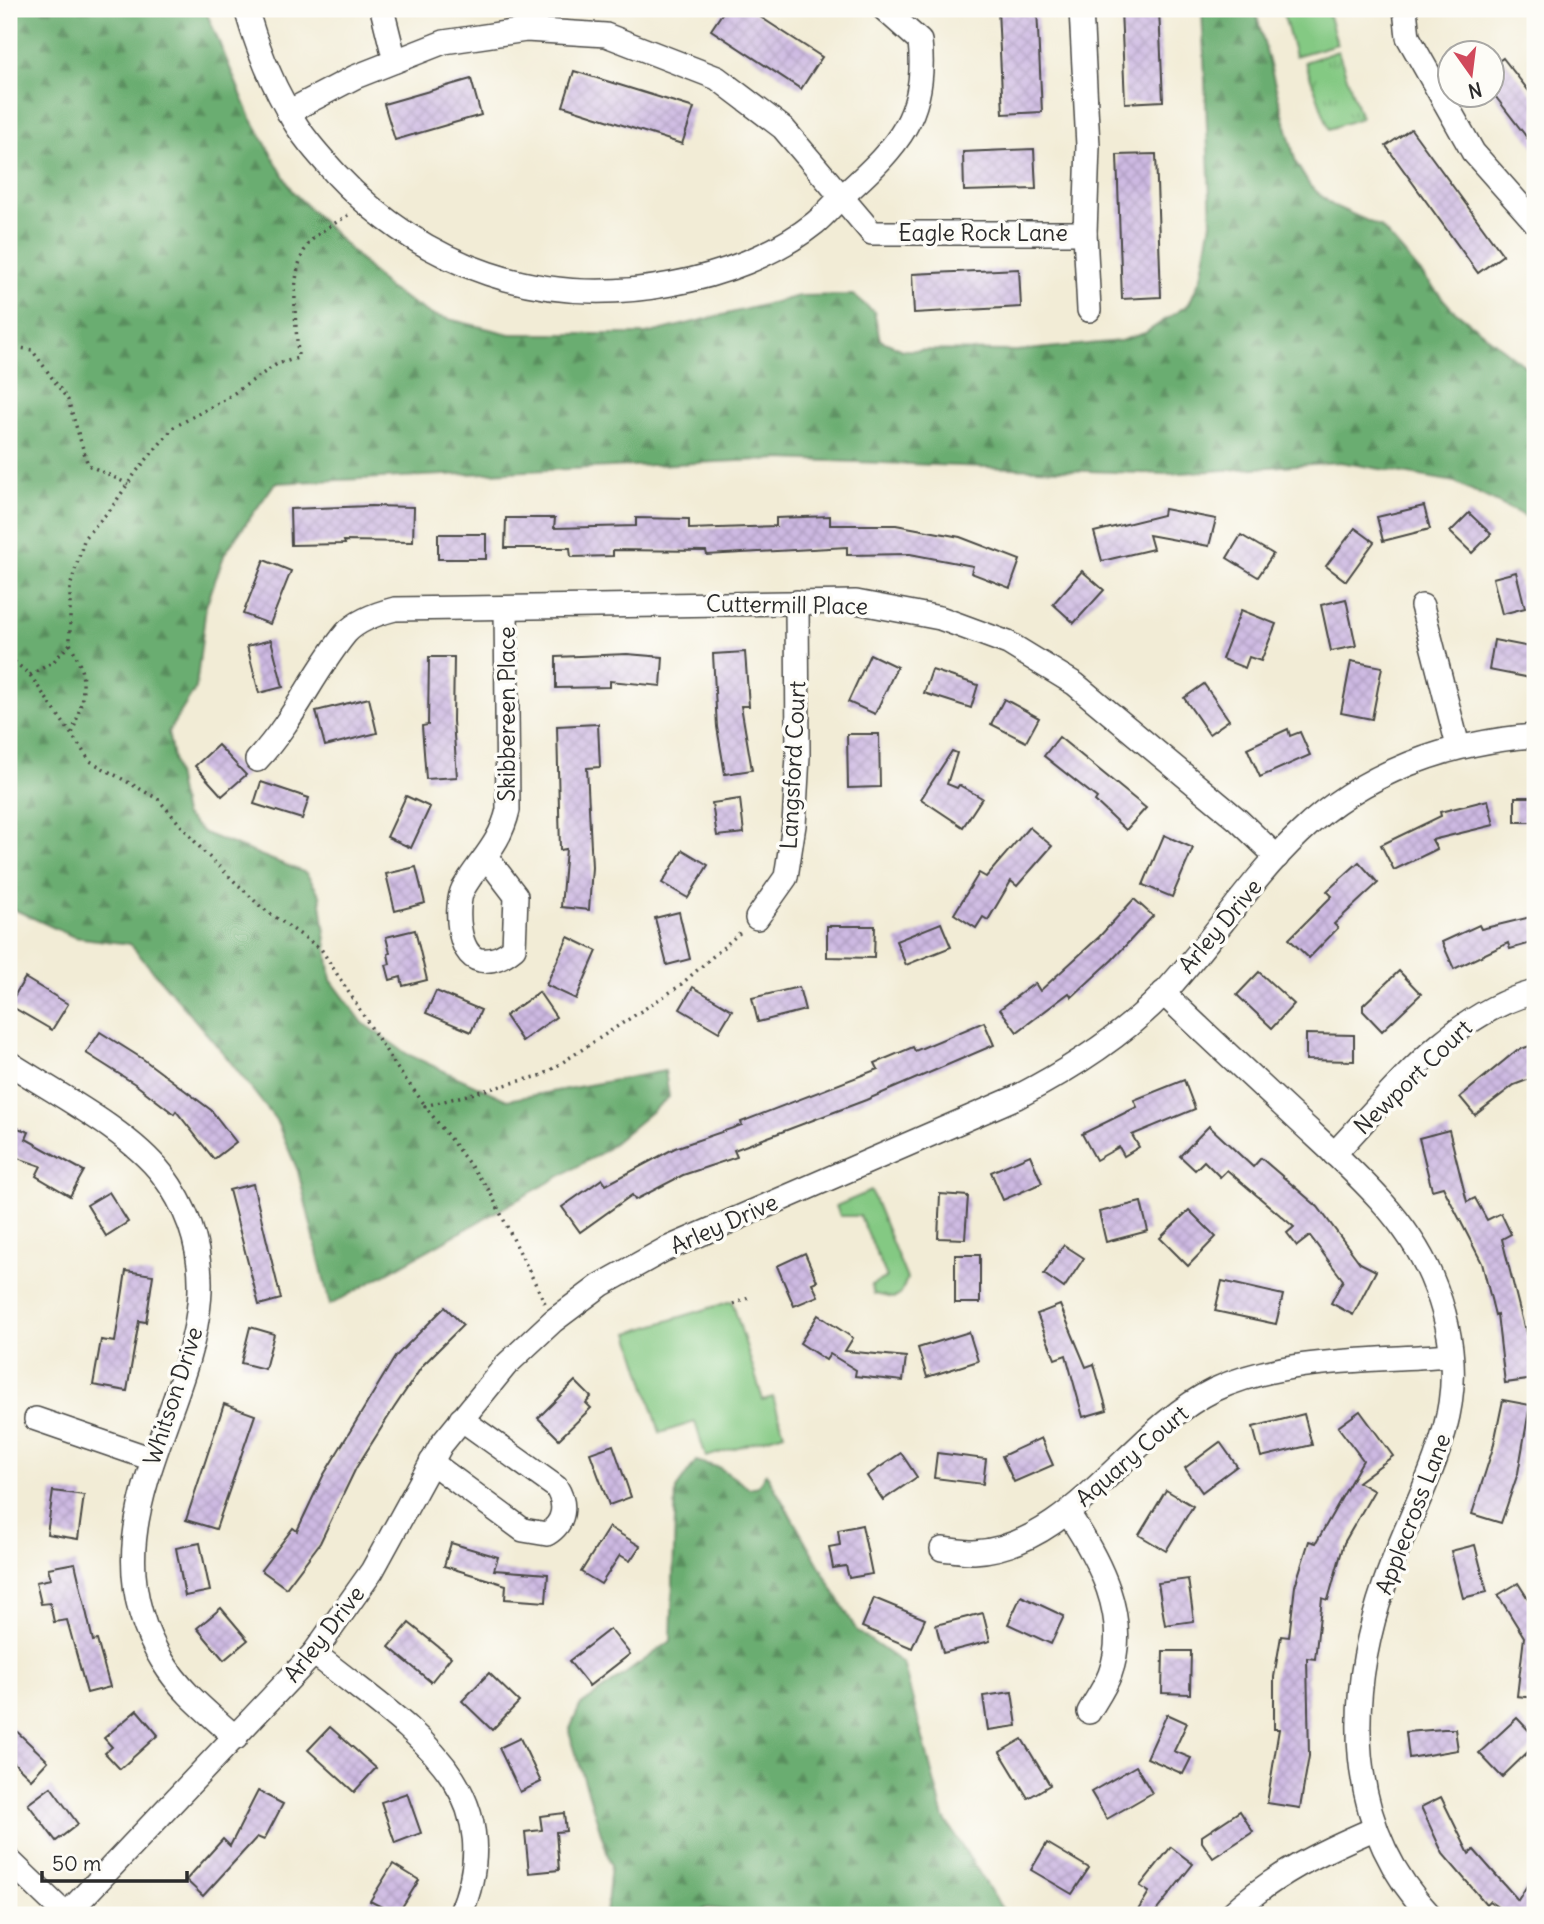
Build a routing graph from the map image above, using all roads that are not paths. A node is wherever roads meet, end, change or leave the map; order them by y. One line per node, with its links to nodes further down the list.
1 (246, 9): 7 (street)
2 (382, 9): 6 (street)
3 (884, 9): 8 (street)
4 (1081, 9): 10 (street, Eagle Rock Lane)
5 (1405, 9): 9 (street)
6 (395, 61): 7 (street); 8 (street)
7 (288, 112): 8 (street)
8 (842, 196): 10 (street, Eagle Rock Lane)
9 (1535, 222)
10 (1085, 233): 11 (street)
11 (1089, 310)
12 (797, 602): 14 (street, Cuttermill Place); 18 (street, Cuttermill Place); 20 (street, Langsford Court)
13 (1422, 606): 16 (street)
14 (506, 608): 17 (street, Cuttermill Place); 19 (street, Skibbereen Place)
15 (1535, 736): 16 (street, Arley Drive)
16 (1458, 746): 18 (street, Arley Drive)
17 (257, 760)
18 (1277, 857): 22 (street, Arley Drive)
19 (487, 858)
20 (757, 918)
21 (1535, 992): 24 (street, Newport Court)
22 (1163, 993): 24 (street, Applecross Lane); 27 (street, Arley Drive)
23 (9, 1063): 28 (street, Whitson Drive)
24 (1334, 1154): 25 (street, Applecross Lane)
25 (1450, 1355): 30 (street, Aquary Court); 35 (street, Applecross Lane)
26 (36, 1419): 28 (street)
27 (460, 1419): 29 (street, Arley Drive); 29 (street)
28 (152, 1459): 34 (street, Whitson Drive)
29 (431, 1462): 32 (street, Arley Drive)
30 (1068, 1513): 31 (street, Aquary Court); 33 (street)
31 (942, 1549)
32 (314, 1653): 34 (street, Arley Drive); 38 (street)
33 (1089, 1712)
34 (236, 1738): 37 (street, Arley Drive)
35 (1374, 1829): 39 (street); 40 (street, Applecross Lane)
36 (9, 1860): 37 (street)
37 (66, 1915)
38 (460, 1915)
39 (1230, 1915)
40 (1430, 1915)

